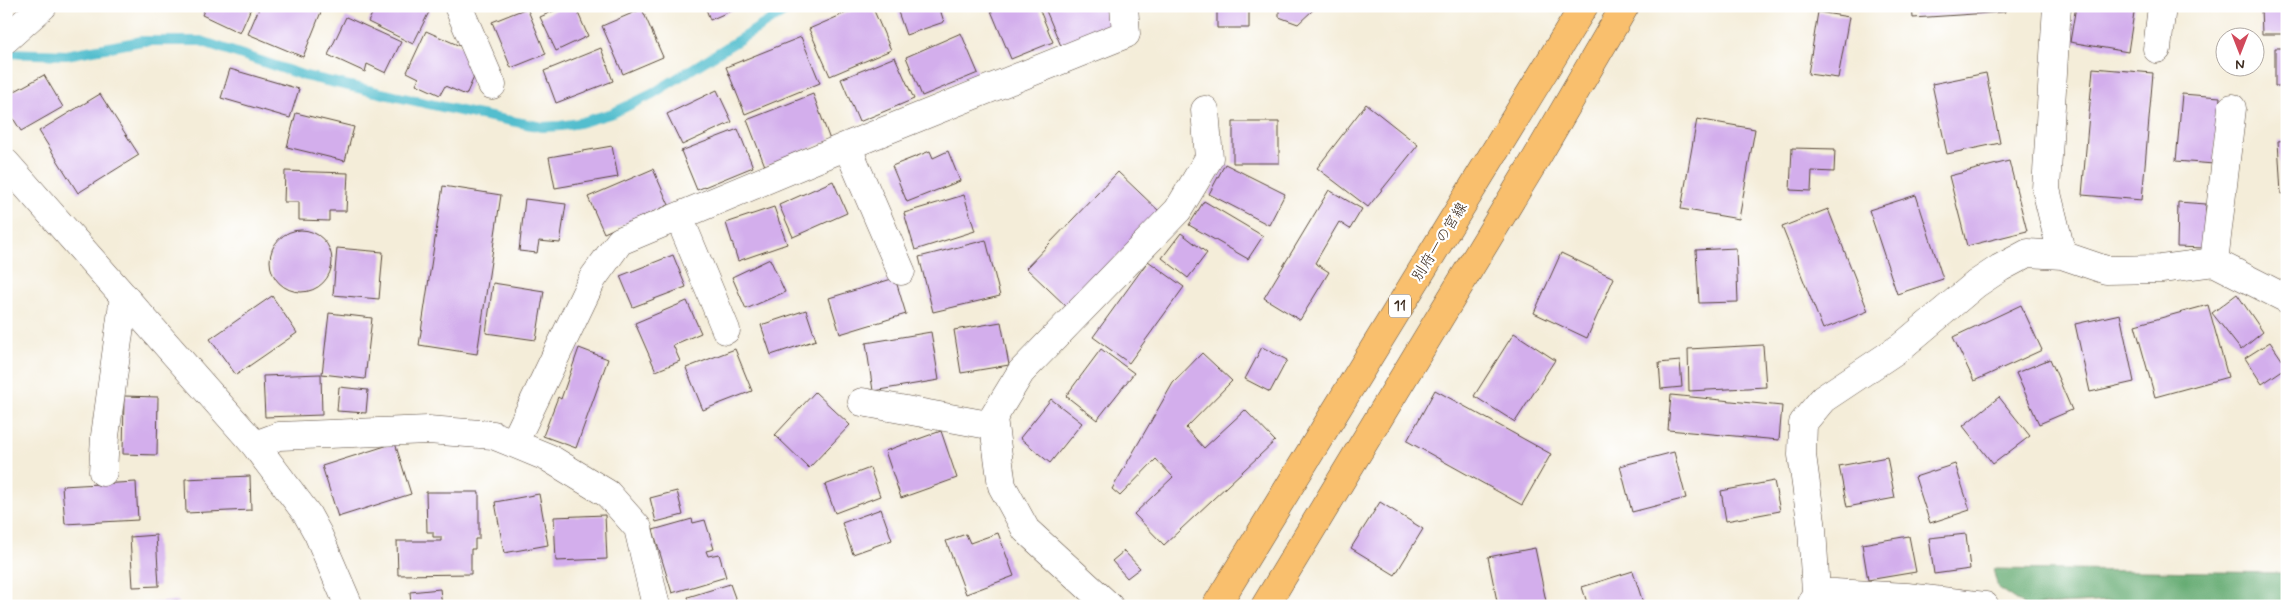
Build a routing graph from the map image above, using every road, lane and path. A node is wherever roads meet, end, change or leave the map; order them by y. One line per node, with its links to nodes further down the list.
1 (43, 6): 8 (street)
2 (1124, 6): 13 (street)
3 (1584, 6): 31 (main road, 別府一の宮線 / 11)
4 (1625, 6): 32 (main road)
5 (2057, 6): 16 (street)
6 (2162, 6): 9 (street)
7 (464, 8): 10 (street)
8 (6, 39)
9 (2156, 49)
10 (492, 85)
11 (2232, 108): 17 (street)
12 (1205, 110): 23 (street)
13 (846, 146): 15 (street); 18 (street)
14 (6, 163): 19 (street)
15 (679, 217): 21 (street); 24 (street)
16 (2062, 255): 17 (street); 27 (street)
17 (2214, 262): 20 (street)
18 (901, 271)
19 (124, 296): 25 (street); 26 (street)
20 (2287, 299)
21 (726, 330)
22 (862, 402): 23 (street)
23 (994, 426): 30 (street)
24 (514, 443): 25 (street); 29 (street)
25 (255, 445): 28 (street)
26 (103, 472)
27 (1813, 599): 33 (street)
28 (350, 606)
29 (656, 606)
30 (1109, 606)
31 (1216, 606)
32 (1265, 606)
33 (1985, 606)

